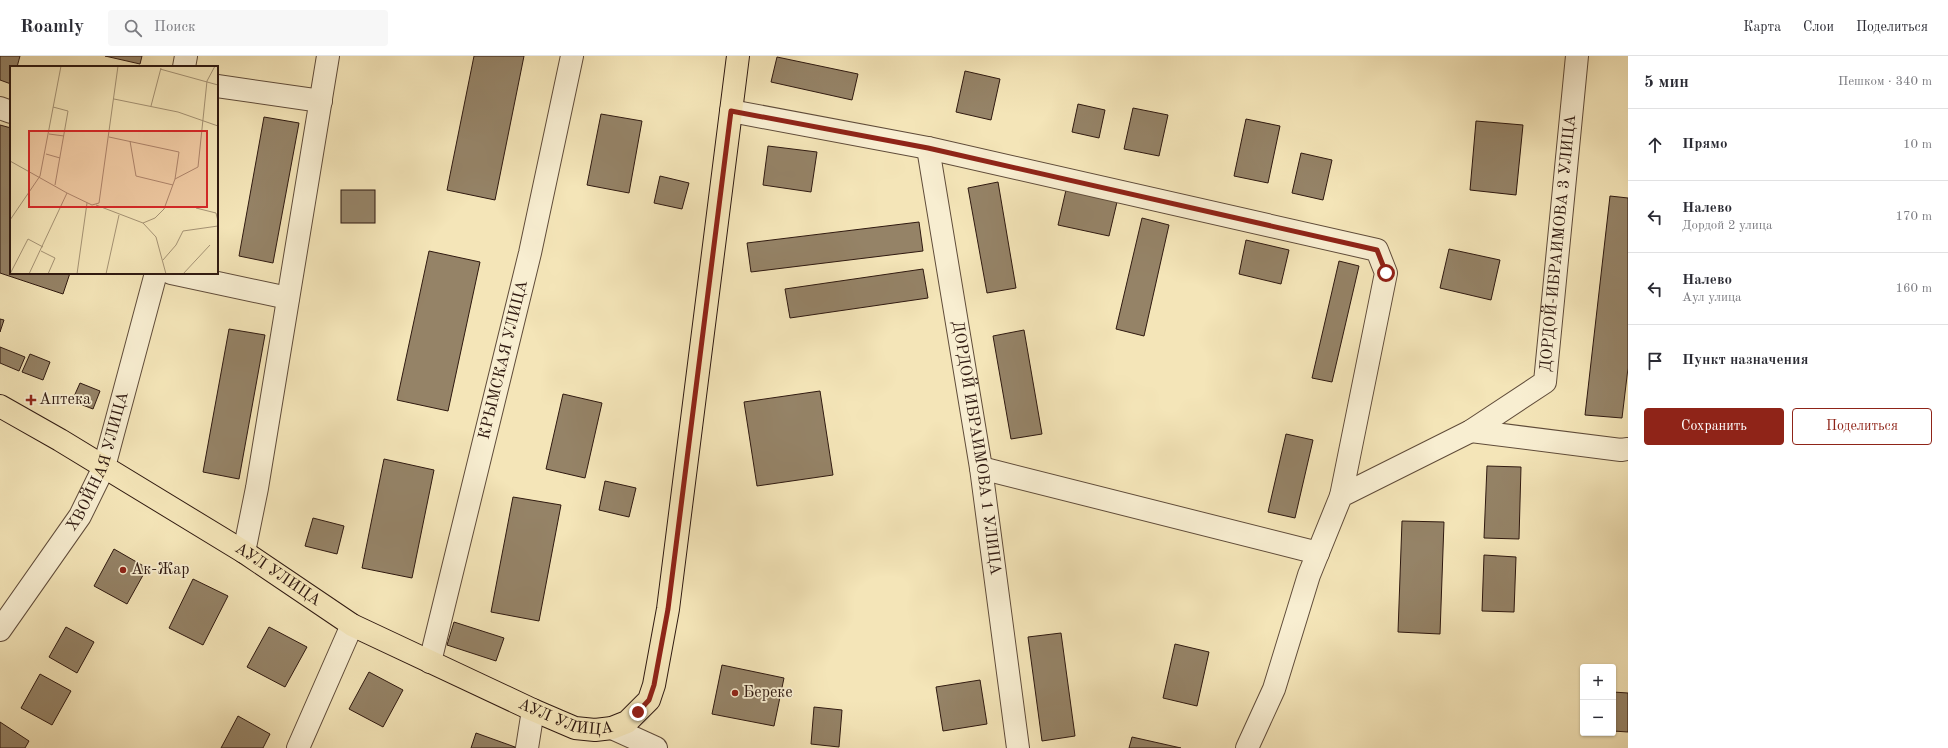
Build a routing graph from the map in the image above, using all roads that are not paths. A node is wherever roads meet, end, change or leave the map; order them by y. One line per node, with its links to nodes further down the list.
1 (186, 56): 6 (street)
2 (328, 56): 8 (street)
3 (572, 56): 26 (street, КРЫМСКАЯ УЛИЦА)
4 (738, 56): 10 (main road, АУЛ УЛИЦА)
5 (1577, 56): 17 (street, ДОРДОЙ-ИБРАИМОВА 3 УЛИЦА)
6 (184, 66)
7 (218, 86): 8 (street)
8 (321, 101): 15 (street)
9 (0, 108): 11 (street)
10 (731, 111): 12 (street); 28 (main road, АУЛ УЛИЦА)
11 (10, 112)
12 (928, 148): 20 (street, ДОРДОЙ ИБРАИМОВА 1 УЛИЦА); 21 (street)
13 (156, 274): 19 (street, ХВОЙНАЯ УЛИЦА)
14 (176, 274): 15 (street)
15 (288, 298): 22 (street)
16 (0, 406): 19 (main road, АУЛ УЛИЦА)
17 (1471, 431): 18 (street); 21 (street, ДОРДОЙ-ИБРАИМОВА 3 УЛИЦА)
18 (1628, 449)
19 (104, 467): 22 (main road, АУЛ УЛИЦА); 25 (street, ХВОЙНАЯ УЛИЦА)
20 (981, 468): 23 (street); 32 (street, ДОРДОЙ ИБРАИМОВА 1 УЛИЦА)
21 (1340, 496): 23 (street)
22 (244, 552): 24 (main road, АУЛ УЛИЦА)
23 (1318, 553): 33 (street)
24 (352, 625): 26 (main road, АУЛ УЛИЦА); 29 (street)
25 (0, 630)
26 (430, 662): 27 (main road, АУЛ УЛИЦА)
27 (533, 710): 28 (main road, АУЛ УЛИЦА); 30 (street)
28 (612, 728): 31 (street)
29 (298, 748)
30 (528, 748)
31 (656, 748)
32 (1018, 748)
33 (1247, 748)

